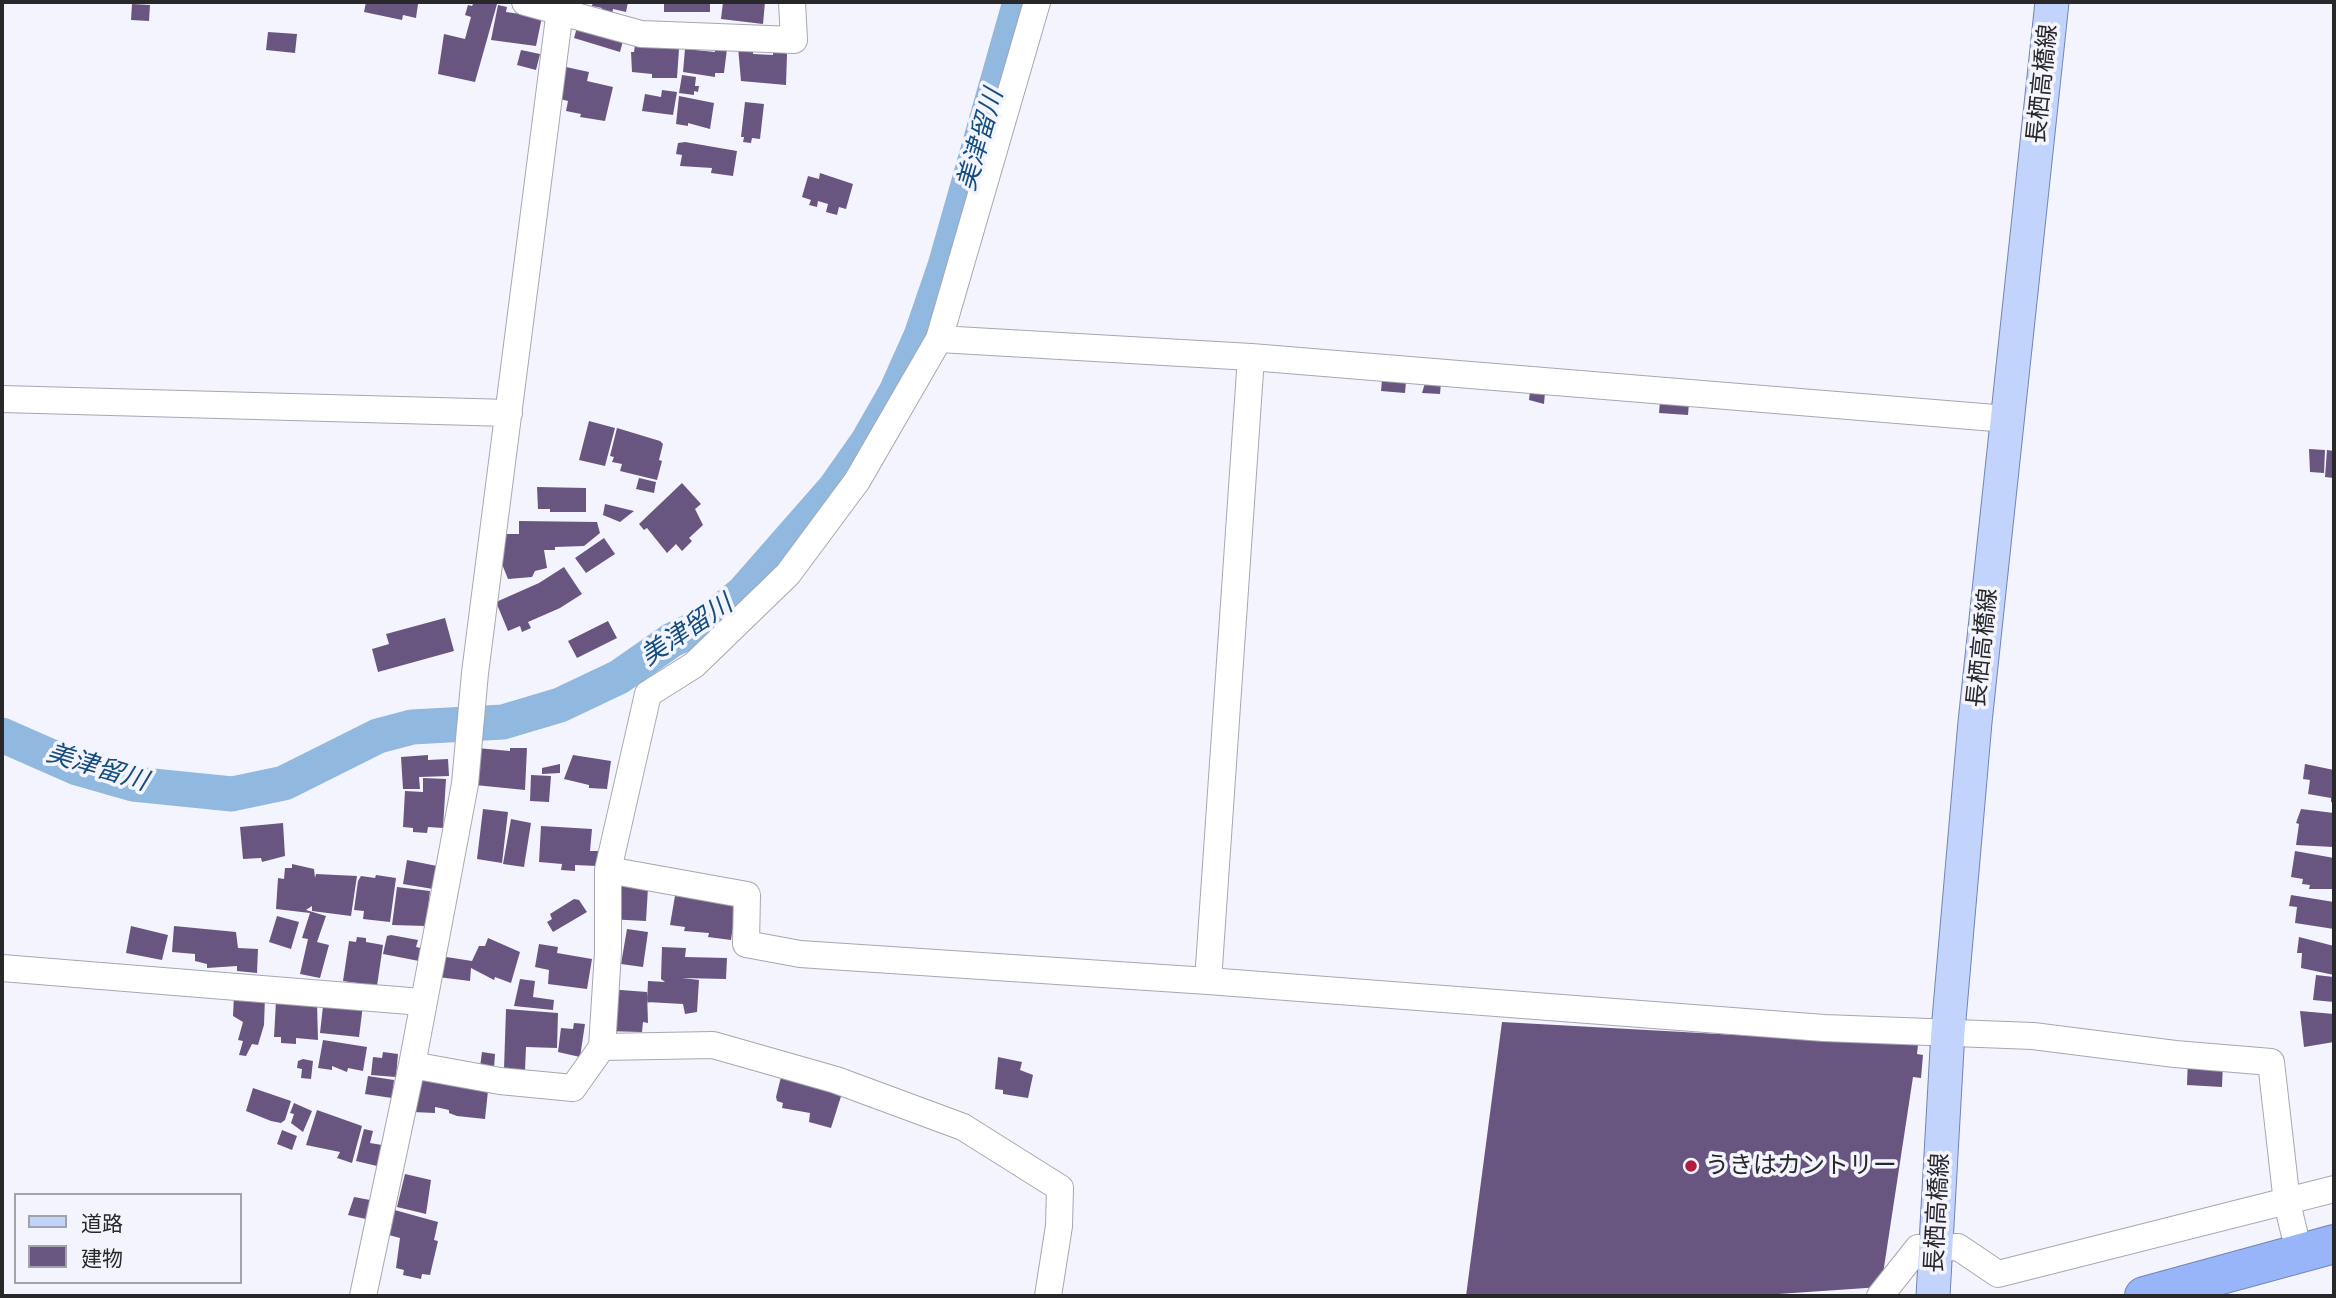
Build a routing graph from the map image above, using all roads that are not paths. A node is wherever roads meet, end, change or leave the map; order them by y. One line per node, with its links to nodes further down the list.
1 (525, 2): 5 (street)
2 (792, 2): 5 (street)
3 (1037, 2): 6 (street)
4 (2052, 2): 10 (main road, 長栖高橋線)
5 (561, 6): 9 (street)
6 (939, 339): 7 (street); 11 (street)
7 (1251, 357): 10 (street); 13 (street)
8 (2, 399): 9 (street)
9 (509, 413): 14 (street)
10 (2007, 419): 15 (main road, 長栖高橋線)
11 (608, 870): 13 (street); 16 (street)
12 (2, 968): 14 (street)
13 (1208, 981): 15 (street)
14 (422, 1002): 17 (street)
15 (1948, 1031): 19 (street); 20 (main road, 長栖高橋線)
16 (602, 1047): 17 (street); 23 (street)
17 (412, 1065): 22 (street)
18 (2334, 1189): 19 (street)
19 (2287, 1203): 20 (street); 21 (street)
20 (1935, 1247): 24 (street); 25 (main road, 長栖高橋線)
21 (2317, 1248): 26 (highway)
22 (363, 1296)
23 (1048, 1296)
24 (1880, 1296)
25 (1934, 1296)
26 (2144, 1296)

